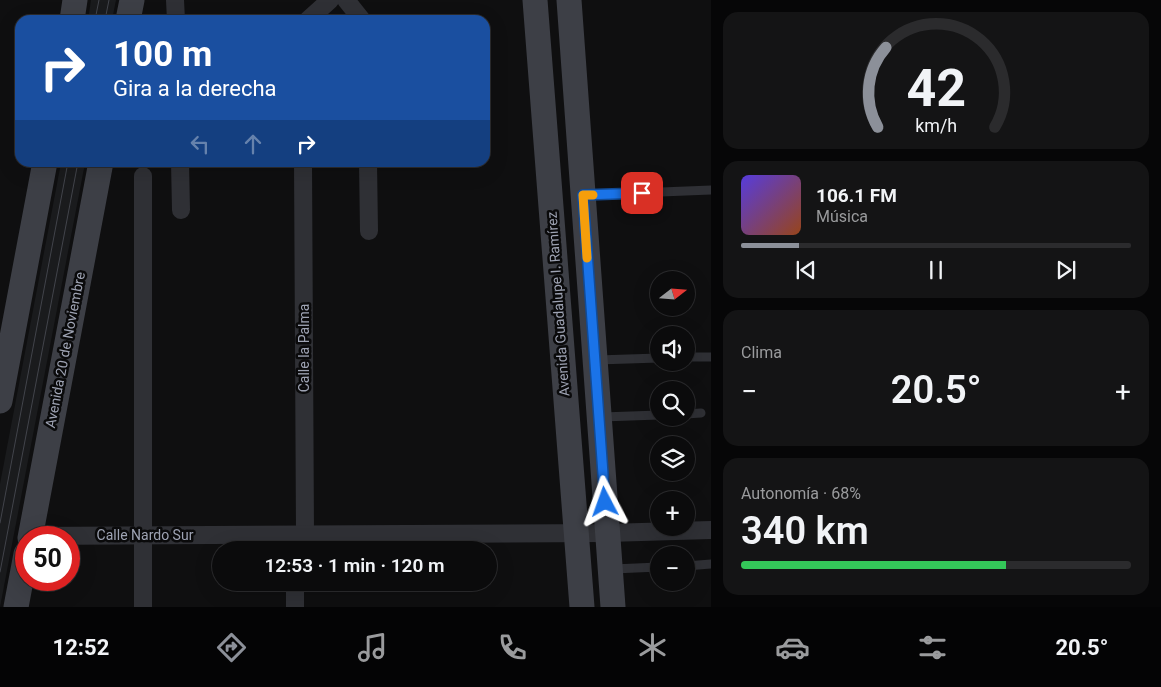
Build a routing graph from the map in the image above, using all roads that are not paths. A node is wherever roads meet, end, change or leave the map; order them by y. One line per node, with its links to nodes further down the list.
1 (75, 0): 8 (main road)
2 (132, 0): 9 (main road)
3 (175, 0): 10 (street)
4 (330, 0): 11 (street)
5 (346, 0): 12 (street)
6 (535, 0): 34 (main road, Avenida Guadalupe I. Ramírez)
7 (569, 0): 20 (main road)
8 (73, 15)
9 (129, 15)
10 (176, 15)
11 (314, 15)
12 (358, 15)
13 (44, 167): 27 (main road)
14 (100, 167): 32 (main road, Avenida 20 de Noviembre)
15 (180, 167): 21 (street)
16 (303, 167): 38 (street, Calle la Palma)
17 (368, 167): 22 (street)
18 (143, 176): 36 (street)
19 (711, 190): 20 (lane)
20 (583, 195): 26 (main road)
21 (181, 210)
22 (369, 230)
23 (711, 357): 25 (lane)
24 (650, 358): 26 (lane)
25 (695, 358)
26 (595, 360): 31 (main road)
27 (0, 401)
28 (695, 413): 29 (lane)
29 (702, 413)
30 (650, 415): 31 (lane)
31 (599, 417): 35 (main road)
32 (32, 526)
33 (711, 530): 35 (street, Calle Nardo Sur)
34 (576, 532): 35 (street, Calle Nardo Sur); 38 (street, Calle Nardo Sur); 48 (main road, Avenida Guadalupe I. Ramírez)
35 (607, 532): 42 (main road)
36 (142, 535): 37 (street, Calle Nardo Sur); 38 (street, Calle Nardo Sur); 46 (street)
37 (80, 539)
38 (299, 539)
39 (711, 564): 40 (lane)
40 (695, 565)
41 (650, 567): 42 (lane)
42 (610, 569): 49 (main road)
43 (19, 591): 45 (main road, Avenida 20 de Noviembre)
44 (296, 591): 47 (street)
45 (16, 607)
46 (143, 607)
47 (295, 607)
48 (582, 607)
49 (613, 607)

